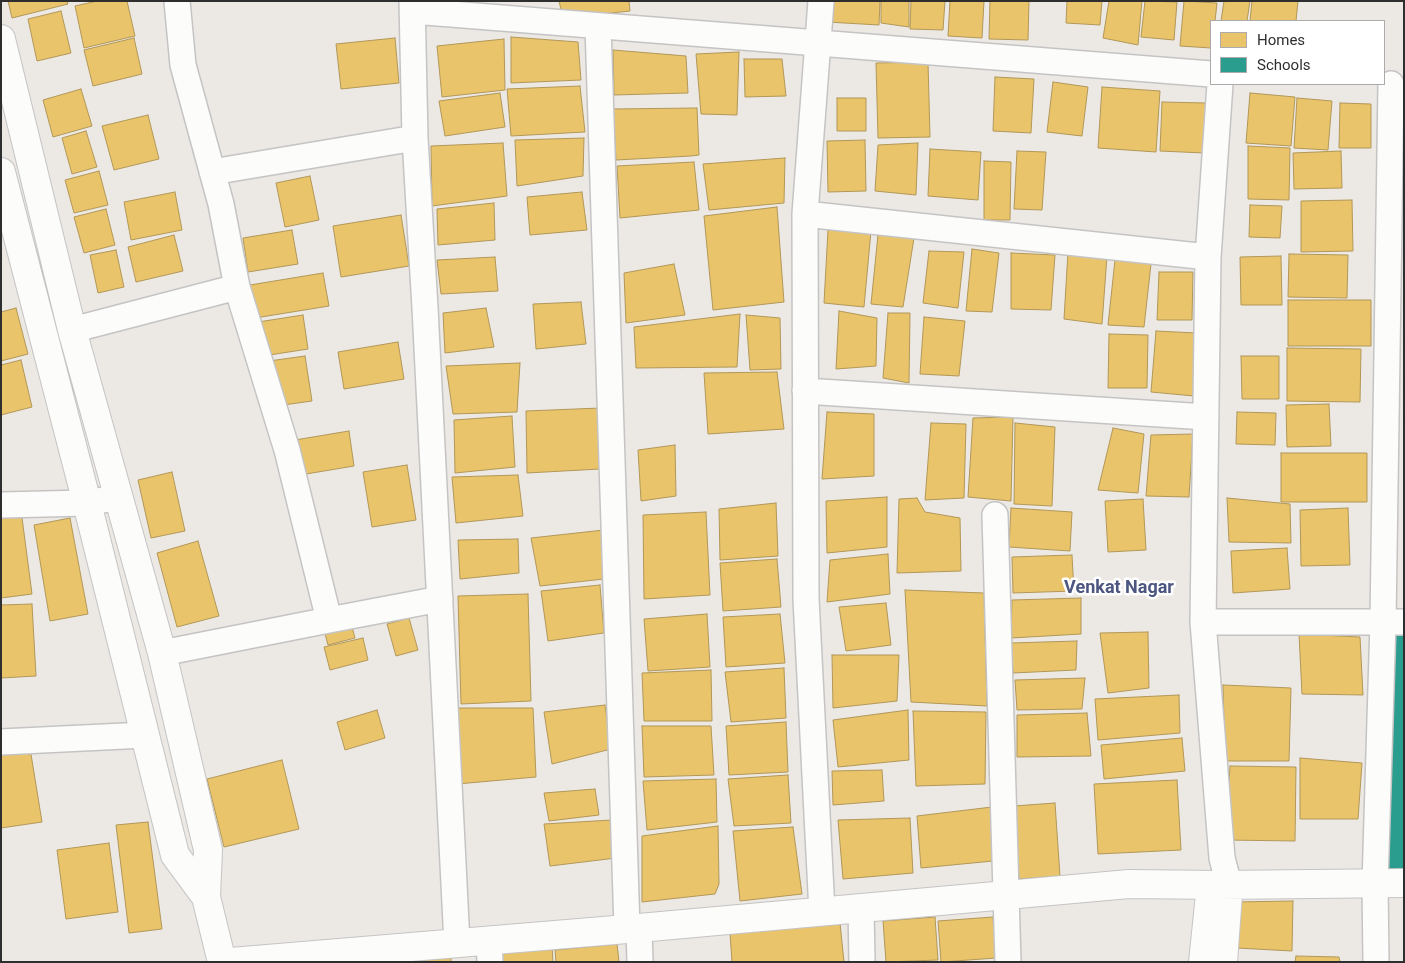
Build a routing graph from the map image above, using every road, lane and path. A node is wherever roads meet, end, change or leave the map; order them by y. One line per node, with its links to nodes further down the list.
1 (176, 1): 12 (street)
2 (821, 1): 6 (street)
3 (412, 6): 4 (street); 10 (street)
4 (598, 26): 6 (street); 38 (street)
5 (1, 39): 17 (street)
6 (818, 43): 7 (street); 13 (street)
7 (1210, 74)
8 (1391, 84): 16 (street)
9 (1220, 85): 14 (street)
10 (415, 138): 12 (street); 24 (street)
11 (1, 172): 21 (street)
12 (212, 172): 15 (street)
13 (805, 214): 14 (street); 18 (street)
14 (1208, 257): 19 (street)
15 (237, 287): 17 (street); 25 (street)
16 (1396, 289): 27 (street)
17 (72, 330): 20 (street)
18 (805, 391): 19 (street); 37 (street)
19 (1206, 417): 26 (street)
20 (119, 497): 21 (street); 28 (street)
21 (87, 503): 22 (street); 29 (street)
22 (1, 505)
23 (995, 515): 34 (street)
24 (440, 599): 25 (street); 39 (street)
25 (328, 620): 28 (street)
26 (1202, 622): 27 (street); 33 (street)
27 (1394, 622): 31 (street)
28 (162, 653): 35 (street)
29 (145, 735): 30 (street); 35 (street)
30 (1, 742)
31 (1375, 884): 32 (street); 33 (street); 49 (street)
32 (1404, 884)
33 (1220, 885): 34 (street); 47 (street); 48 (street)
34 (1005, 895): 36 (street); 46 (street)
35 (206, 897): 42 (street)
36 (860, 908): 37 (street); 45 (street)
37 (822, 912): 38 (street)
38 (633, 928): 40 (street); 44 (street)
39 (457, 943): 40 (street); 41 (street)
40 (489, 951)
41 (350, 957): 43 (street)
42 (222, 962)
43 (231, 962)
44 (640, 962)
45 (862, 962)
46 (1008, 962)
47 (1203, 962)
48 (1223, 962)
49 (1376, 962)

